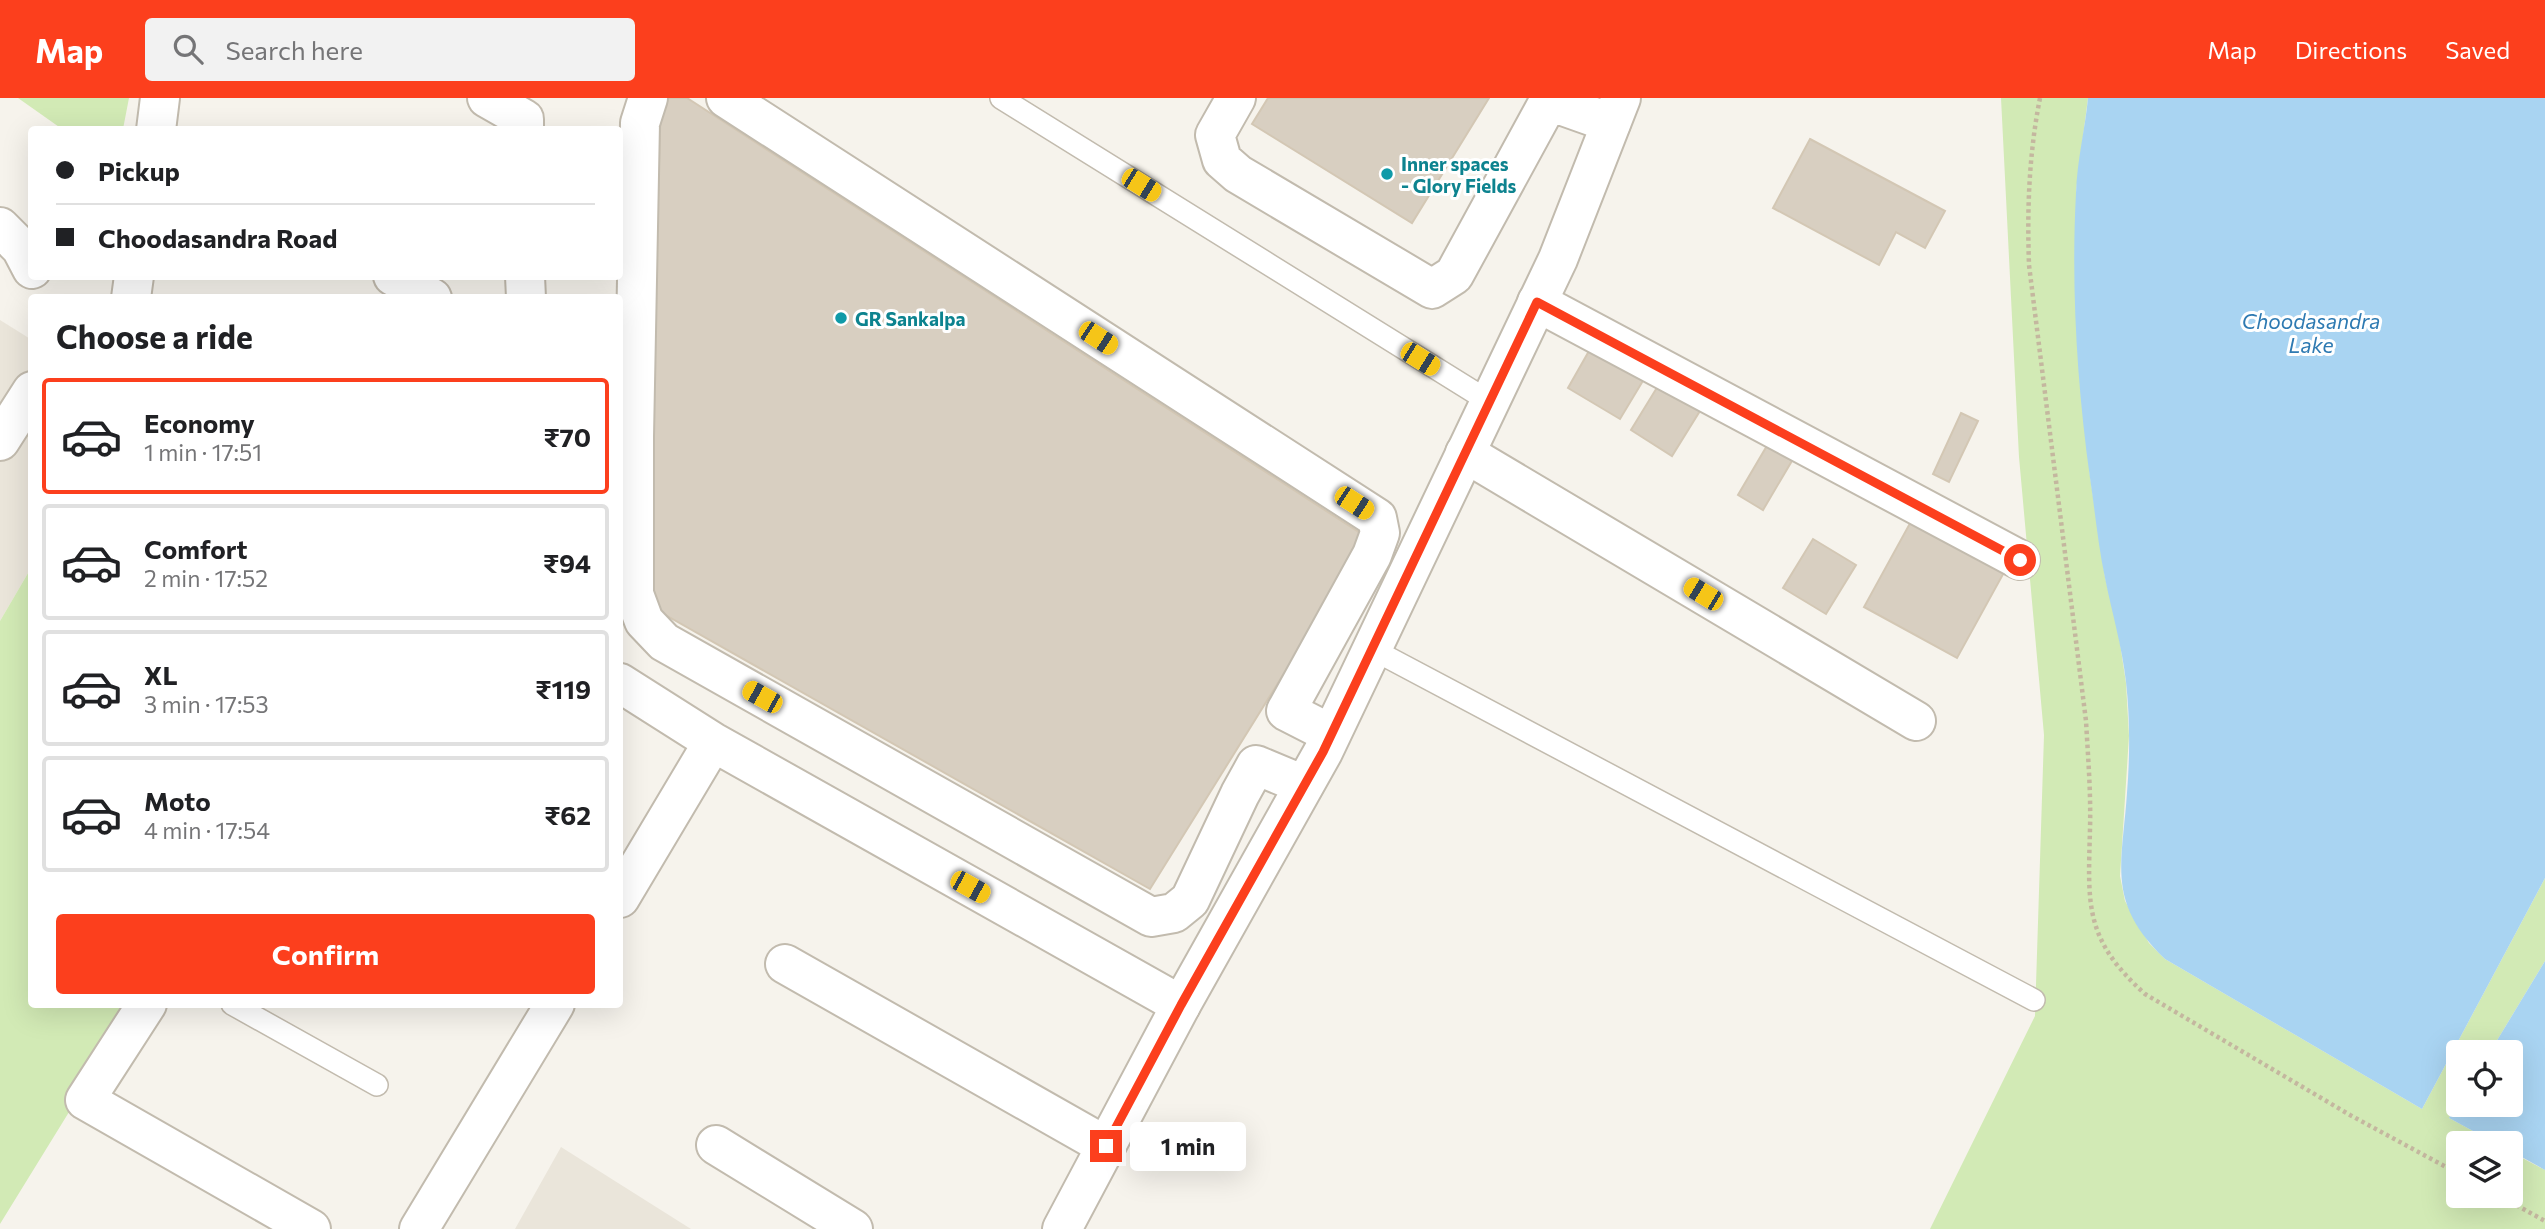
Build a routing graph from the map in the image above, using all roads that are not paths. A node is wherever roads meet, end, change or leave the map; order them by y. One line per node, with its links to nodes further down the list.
1 (160, 98): 9 (street)
2 (486, 98): 8 (street)
3 (648, 98): 26 (street)
4 (726, 98): 22 (street)
5 (1001, 98): 16 (lane)
6 (1236, 98): 7 (street)
7 (1616, 110): 14 (street)
8 (524, 116)
9 (157, 126)
10 (0, 227): 11 (street)
11 (28, 261)
12 (400, 280): 13 (street)
13 (425, 294)
14 (1537, 302): 16 (street); 19 (street)
15 (28, 397): 17 (street)
16 (1490, 402): 18 (street)
17 (0, 441)
18 (1465, 453): 20 (street); 23 (street)
19 (2020, 560)
20 (1372, 649): 24 (street); 30 (lane)
21 (623, 685): 25 (street)
22 (1286, 711): 24 (street); 26 (street)
23 (1916, 721)
24 (1331, 734): 27 (street)
25 (713, 742): 28 (street); 31 (street)
26 (1256, 765): 27 (street)
27 (1304, 785): 31 (street)
28 (623, 893)
29 (785, 964): 37 (street)
30 (2034, 1000)
31 (1181, 1005): 37 (street)
32 (144, 1008): 38 (street)
33 (239, 1008): 35 (lane)
34 (553, 1008): 39 (street)
35 (377, 1085)
36 (716, 1145): 40 (street)
37 (1106, 1146): 41 (street)
38 (311, 1229)
39 (419, 1229)
40 (853, 1229)
41 (1062, 1229)

